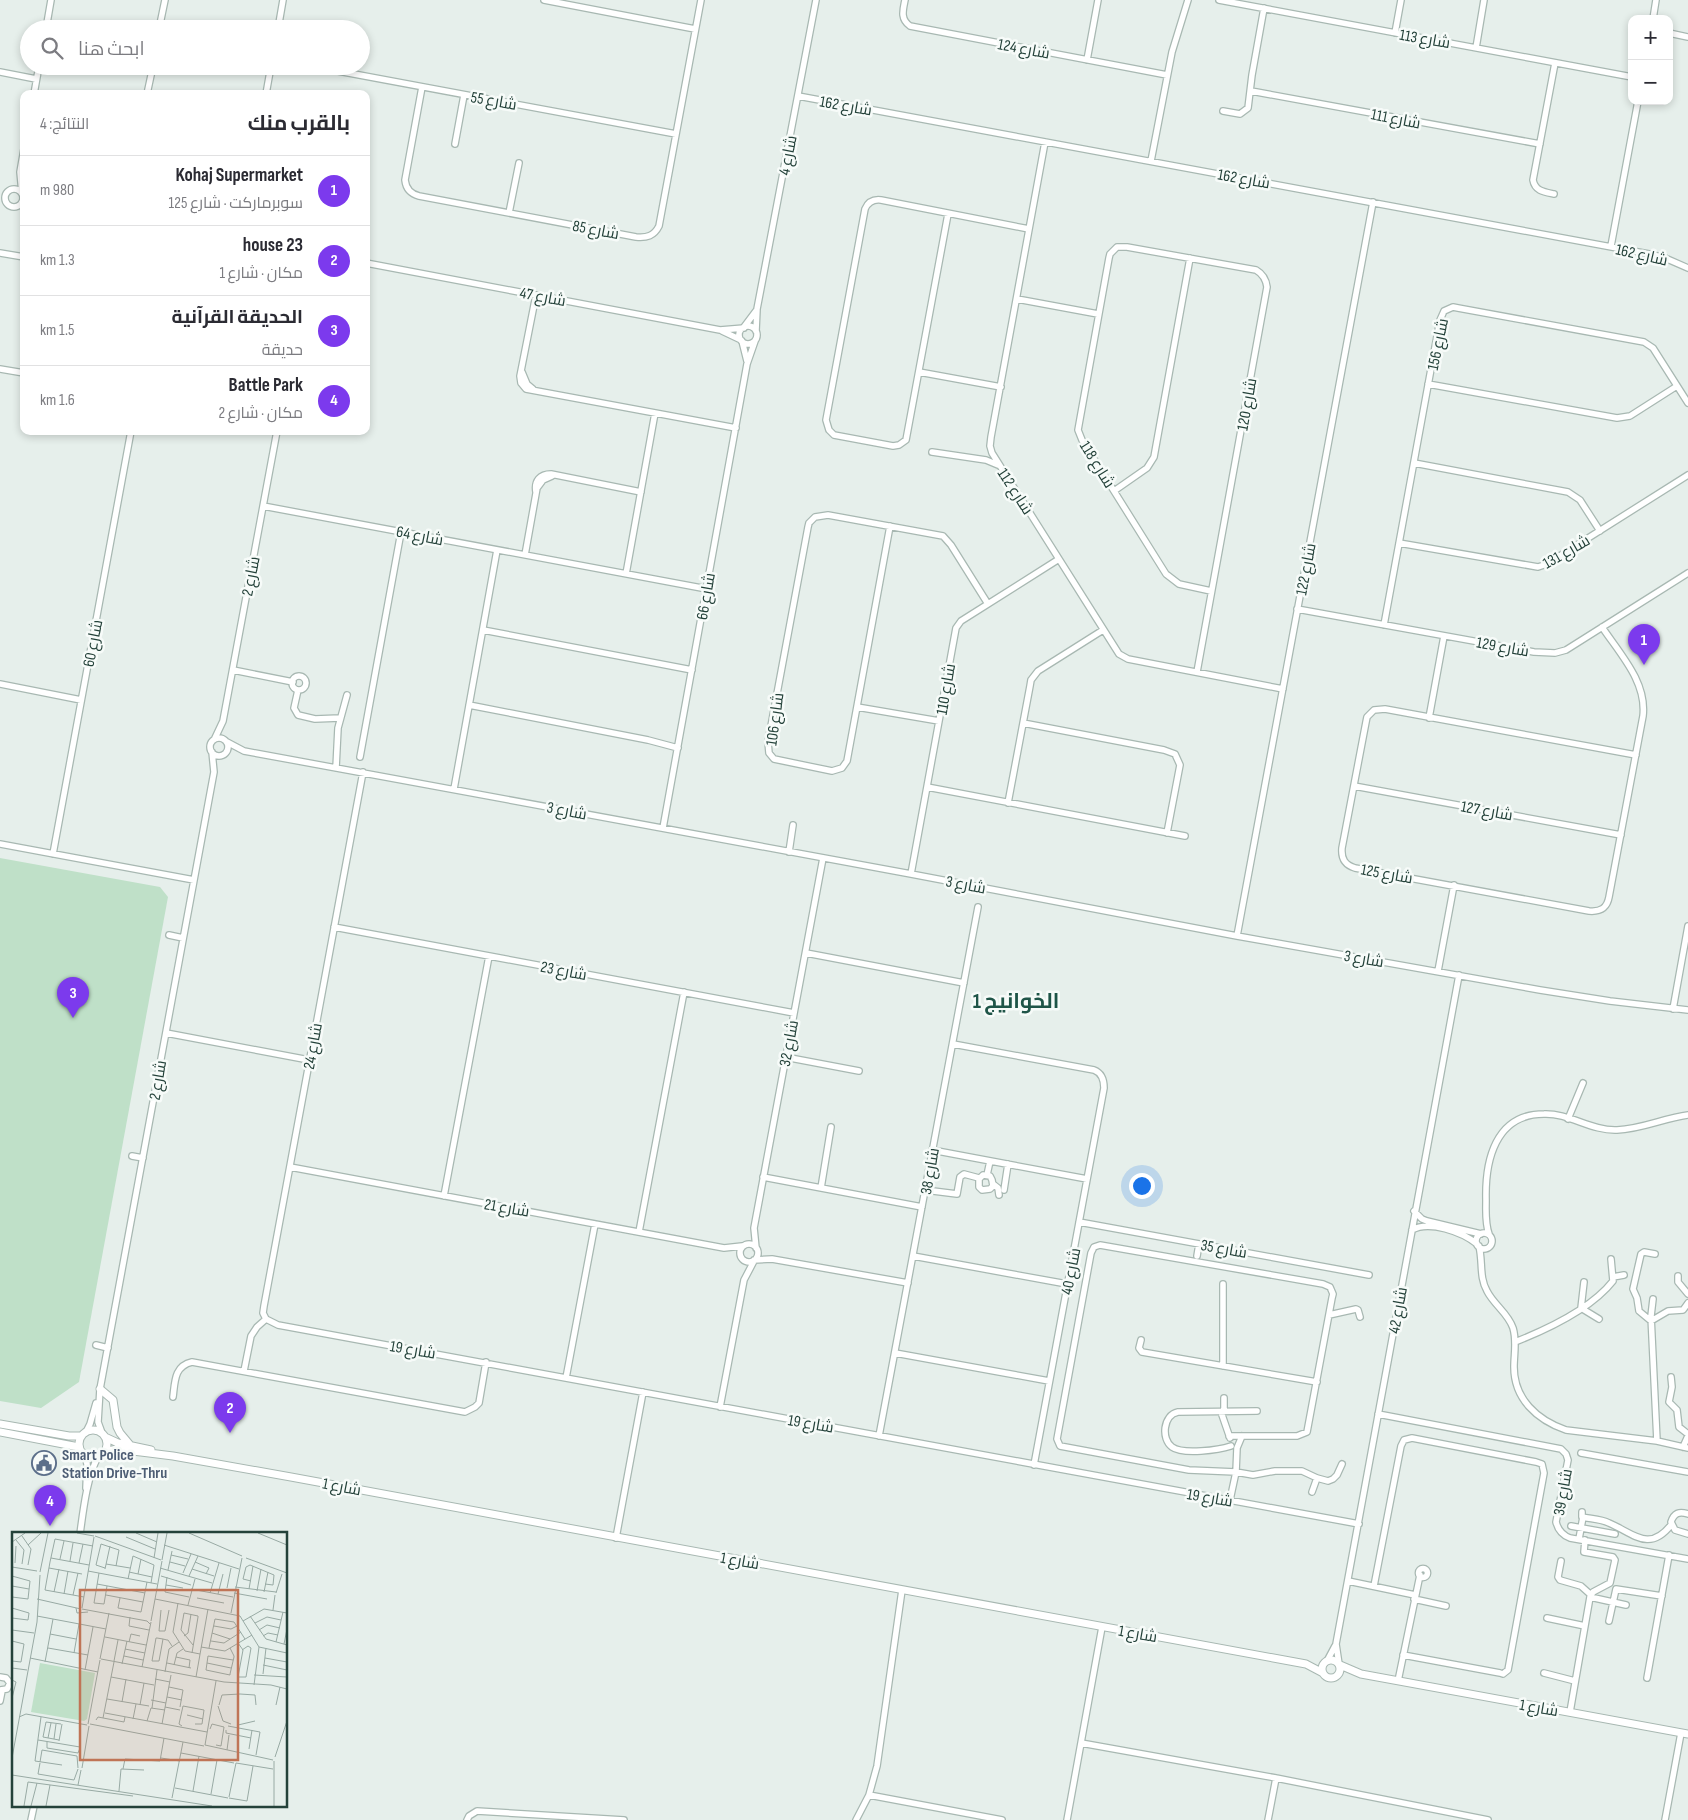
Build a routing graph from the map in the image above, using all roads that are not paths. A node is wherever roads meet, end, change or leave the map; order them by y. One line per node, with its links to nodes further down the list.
1 (51, 0): 16 (street)
2 (165, 0): 17 (street)
3 (283, 0): 18 (street)
4 (544, 0): 19 (street)
5 (701, 0): 19 (street, شارع 85)
6 (816, 0): 40 (street, شارع 4)
7 (905, 0): 24 (street, شارع 124)
8 (1098, 0): 24 (street)
9 (1188, 0): 31 (street)
10 (1219, 0): 14 (street, شارع 113)
11 (1401, 0): 20 (street)
12 (1484, 0): 23 (street)
13 (1656, 0): 15 (street)
14 (1264, 8): 20 (street, شارع 113); 38 (street)
15 (1654, 15)
16 (48, 20)
17 (162, 20)
18 (280, 20)
19 (695, 29): 43 (street, شارع 85)
20 (1395, 33): 23 (street, شارع 113)
21 (1673, 34): 22 (street)
22 (1688, 37)
23 (1476, 48): 25 (street, شارع 113)
24 (1087, 60): 31 (street, شارع 124)
25 (1555, 62): 32 (street, شارع 113); 46 (street)
26 (0, 72): 33 (street)
27 (37, 75): 33 (street)
28 (151, 75): 36 (street)
29 (269, 75): 37 (street)
30 (359, 75): 34 (street, شارع 55)
31 (1167, 75): 47 (street)
32 (1628, 76)
33 (36, 79): 35 (street)
34 (422, 87): 39 (street, شارع 55); 57 (street, شارع 85)
35 (35, 90)
36 (149, 90)
37 (267, 90)
38 (1251, 91): 42 (street); 46 (street, شارع 111)
39 (464, 94): 43 (street, شارع 55); 45 (street)
40 (798, 96): 44 (street, شارع 162); 69 (street, شارع 4)
41 (1637, 105): 61 (street)
42 (1223, 111)
43 (676, 134): 57 (street, شارع 85)
44 (1045, 142): 47 (street, شارع 162); 59 (street)
45 (455, 144)
46 (1540, 144): 53 (street)
47 (1151, 161): 55 (street, شارع 162)
48 (519, 163): 57 (street)
49 (20, 172): 50 (street)
50 (9, 190): 51 (street); 52 (street); 54 (street)
51 (0, 192)
52 (20, 192)
53 (1554, 194)
54 (3, 199): 56 (street)
55 (1373, 202): 61 (street, شارع 162); 109 (street, شارع 122)
56 (20, 205)
57 (509, 213)
58 (948, 214): 59 (street); 79 (street); 79 (street)
59 (1029, 229): 68 (street)
60 (1126, 246): 64 (street, شارع 120); 70 (street, شارع 118)
61 (1611, 246): 66 (street, شارع 162)
62 (0, 253): 63 (street)
63 (20, 256)
64 (1190, 258): 94 (street); 107 (street, شارع 120)
65 (370, 264): 67 (street, شارع 47)
66 (1688, 268)
67 (536, 295): 72 (street, شارع 47); 84 (street)
68 (1017, 298): 70 (street); 81 (street)
69 (757, 309): 71 (street, شارع 4); 73 (street, شارع 4)
70 (1098, 314): 94 (street, شارع 118)
71 (744, 328): 72 (street, شارع 47); 73 (street); 74 (street)
72 (720, 330): 74 (street, شارع 47)
73 (756, 331): 75 (street)
74 (742, 341): 75 (street); 76 (street, شارع 66)
75 (755, 341): 76 (street, شارع 66)
76 (747, 364): 85 (street, شارع 66)
77 (0, 369): 78 (street)
78 (20, 372)
79 (919, 372): 81 (street)
80 (1428, 384): 82 (street); 82 (street, شارع 156); 91 (street, شارع 156)
81 (1001, 386): 88 (street)
82 (1678, 386): 83 (street, شارع 156)
83 (1688, 403)
84 (655, 413): 85 (street); 95 (street)
85 (736, 428): 106 (street, شارع 66)
86 (130, 435): 123 (street, شارع 60)
87 (276, 435): 96 (street, شارع 2)
88 (990, 446): 90 (street); 92 (street, شارع 112)
89 (932, 452): 90 (street)
90 (979, 458): 92 (street)
91 (1414, 463): 98 (street); 100 (street, شارع 156)
92 (999, 466): 103 (street, شارع 112)
93 (1688, 475): 98 (street, شارع 131)
94 (1114, 490): 107 (street, شارع 118)
95 (641, 492): 102 (street); 105 (street)
96 (263, 506): 99 (street, شارع 64); 115 (street, شارع 2)
97 (890, 526): 108 (street); 125 (street, شارع 106); 125 (street, شارع 106)
98 (1600, 530): 100 (street, شارع 131)
99 (401, 532): 101 (street, شارع 64); 138 (street)
100 (1399, 543): 110 (street, شارع 156)
101 (497, 550): 102 (street, شارع 64); 112 (street)
102 (525, 555): 105 (street, شارع 64)
103 (1059, 559): 108 (street, شارع 110); 113 (street, شارع 112)
104 (1688, 573): 111 (street, شارع 129)
105 (626, 574): 106 (street, شارع 64)
106 (707, 589): 116 (street, شارع 66)
107 (1212, 591): 117 (street, شارع 120)
108 (988, 604): 129 (street, شارع 110)
109 (1297, 609): 110 (street, شارع 129); 120 (street, شارع 122)
110 (1384, 625): 114 (street, شارع 129)
111 (1602, 627): 114 (street, شارع 129); 137 (street, شارع 125)
112 (483, 630): 116 (street); 124 (street)
113 (1103, 630): 117 (street, شارع 112); 130 (street)
114 (1444, 636): 127 (street)
115 (233, 670): 118 (street); 128 (street, شارع 2)
116 (692, 670): 133 (street, شارع 66)
117 (1197, 672): 120 (street, شارع 112)
118 (293, 682): 121 (street); 121 (street)
119 (0, 684): 123 (street)
120 (1283, 689): 162 (street, شارع 122)
121 (298, 690): 126 (street)
122 (347, 695): 126 (street)
123 (81, 700): 153 (street, شارع 60)
124 (469, 705): 133 (street); 144 (street)
125 (857, 707): 129 (street)
126 (340, 718): 139 (street)
127 (1429, 718): 137 (street, شارع 125); 142 (street, شارع 125)
128 (224, 721): 131 (street, شارع 2); 132 (street, شارع 2)
129 (939, 721): 143 (street, شارع 110)
130 (1023, 723): 145 (street); 148 (street)
131 (215, 738): 132 (street); 135 (street)
132 (226, 741): 134 (street, شارع 3); 136 (street)
133 (678, 748): 147 (street, شارع 66)
134 (244, 751): 136 (street, شارع 3); 139 (street, شارع 3)
135 (212, 752): 136 (street); 140 (street, شارع 2)
136 (224, 755): 140 (street, شارع 2)
137 (1636, 756): 149 (street, شارع 125)
138 (360, 757)
139 (336, 768): 141 (street, شارع 3)
140 (214, 772): 156 (street, شارع 2)
141 (363, 772): 144 (street, شارع 3); 159 (street, شارع 24)
142 (1354, 786): 149 (street, شارع 127); 157 (street, شارع 125)
143 (927, 787): 145 (street); 155 (street, شارع 110)
144 (454, 789): 147 (street, شارع 3)
145 (1008, 803): 148 (street)
146 (793, 825): 152 (street)
147 (664, 828): 152 (street, شارع 3)
148 (1167, 833): 150 (street)
149 (1620, 835): 157 (street, شارع 125)
150 (1185, 836)
151 (0, 844): 153 (street)
152 (789, 852): 154 (street, شارع 3)
153 (53, 854): 156 (street)
154 (823, 858): 155 (street, شارع 3); 164 (street, شارع 32)
155 (911, 874): 162 (street, شارع 3)
156 (194, 880): 163 (street, شارع 2)
157 (1454, 885): 166 (street)
158 (978, 907): 168 (street, شارع 38)
159 (334, 927): 165 (street, شارع 23); 176 (street, شارع 24)
160 (1688, 929): 170 (street)
161 (169, 936): 163 (street)
162 (1237, 936): 166 (street, شارع 3)
163 (183, 938): 173 (street, شارع 2)
164 (806, 953): 168 (street); 172 (street, شارع 32)
165 (489, 956): 169 (street, شارع 23); 197 (street)
166 (1438, 971): 167 (street, شارع 3)
167 (1459, 975): 170 (street, شارع 3); 199 (street, شارع 42)
168 (964, 983): 174 (street, شارع 38)
169 (684, 992): 172 (street, شارع 23); 204 (street)
170 (1673, 1009): 171 (street, شارع 3)
171 (1688, 1010)
172 (794, 1013): 175 (street, شارع 32)
173 (166, 1033): 176 (street); 184 (street, شارع 2)
174 (952, 1044): 182 (street, شارع 38); 191 (street, شارع 40)
175 (786, 1058): 177 (street); 189 (street, شارع 32)
176 (309, 1060): 187 (street, شارع 24)
177 (859, 1071)
178 (1582, 1083): 180 (street)
179 (1688, 1115): 180 (street)
180 (1568, 1119): 205 (street)
181 (831, 1127): 193 (street)
182 (932, 1150): 185 (street); 194 (street, شارع 38)
183 (132, 1156): 184 (street)
184 (143, 1158): 239 (street, شارع 2)
185 (990, 1161): 186 (street); 188 (street)
186 (1008, 1164): 191 (street); 195 (street)
187 (290, 1167): 197 (street, شارع 21); 233 (street, شارع 24)
188 (987, 1175): 190 (street); 192 (street)
189 (763, 1177): 193 (street); 202 (street, شارع 32)
190 (979, 1179): 192 (street); 194 (street)
191 (1087, 1179): 200 (street, شارع 40)
192 (993, 1184): 196 (street)
193 (821, 1188): 198 (street)
194 (925, 1190): 198 (street, شارع 38)
195 (1004, 1190)
196 (999, 1194)
197 (444, 1196): 201 (street, شارع 21)
198 (922, 1207): 212 (street, شارع 38)
199 (1414, 1211): 203 (street, شارع 42); 205 (street)
200 (1079, 1222): 206 (street, شارع 35); 225 (street, شارع 40)
201 (595, 1224): 204 (street, شارع 21); 244 (street)
202 (754, 1228): 207 (street, شارع 32); 210 (street, شارع 32)
203 (1412, 1230): 208 (street); 255 (street, شارع 42)
204 (639, 1232): 209 (street, شارع 21)
205 (1484, 1234): 208 (street); 208 (street)
206 (1199, 1244): 215 (street); 218 (street, شارع 35)
207 (743, 1246): 209 (street, شارع 21); 210 (street); 213 (street)
208 (1481, 1246): 237 (street)
209 (724, 1248): 213 (street, شارع 21)
210 (756, 1248): 214 (street); 216 (street)
211 (1655, 1254): 235 (street)
212 (913, 1256): 224 (street, شارع 38); 225 (street)
213 (741, 1258): 216 (street); 222 (street)
214 (772, 1259): 216 (street); 224 (street)
215 (1196, 1259): 231 (street); 276 (street)
216 (754, 1260): 222 (street)
217 (1611, 1260): 221 (street)
218 (1369, 1275)
219 (1624, 1275): 221 (street)
220 (1678, 1276): 227 (street)
221 (1613, 1277): 230 (street)
222 (744, 1280): 252 (street)
223 (1584, 1282): 230 (street)
224 (908, 1284): 240 (street, شارع 38)
225 (1067, 1284): 246 (street, شارع 40)
226 (1223, 1284): 242 (street)
227 (1688, 1294)
228 (1653, 1299): 235 (street)
229 (1688, 1304): 235 (street)
230 (1582, 1308): 234 (street); 237 (street)
231 (1329, 1315): 232 (street); 247 (street)
232 (1360, 1317)
233 (266, 1318): 241 (street, شارع 19); 243 (street)
234 (1599, 1319)
235 (1651, 1321): 264 (street)
236 (1141, 1340): 242 (street)
237 (1515, 1342): 264 (street)
238 (96, 1345): 239 (street)
239 (108, 1348): 248 (street, شارع 2)
240 (895, 1352): 246 (street); 261 (street, شارع 38)
241 (486, 1362): 243 (street); 244 (street, شارع 19)
242 (1223, 1366): 247 (street)
243 (244, 1371): 250 (street)
244 (566, 1378): 249 (street, شارع 19)
245 (1671, 1378): 260 (street)
246 (1049, 1381): 275 (street, شارع 40)
247 (1317, 1382): 263 (street)
248 (100, 1388): 258 (street, شارع 2); 259 (street, شارع 2); 265 (street)
249 (643, 1392): 252 (street, شارع 19); 290 (street)
250 (173, 1397)
251 (1224, 1398): 253 (street)
252 (720, 1407): 261 (street, شارع 19)
253 (1223, 1412): 254 (street); 262 (street); 266 (street)
254 (1258, 1412)
255 (1378, 1414): 283 (street, شارع 42); 291 (street, شارع 39)
256 (0, 1424): 258 (street)
257 (0, 1432): 267 (street)
258 (83, 1434): 259 (street); 267 (street)
259 (104, 1435): 265 (street, شارع 1); 271 (street)
260 (1688, 1435): 268 (street)
261 (879, 1436): 275 (street, شارع 19)
262 (1229, 1436): 263 (street); 266 (street)
263 (1242, 1436): 269 (street)
264 (1657, 1441): 268 (street)
265 (131, 1446): 273 (street, شارع 1)
266 (1231, 1446): 269 (street)
267 (79, 1447): 272 (street)
268 (1685, 1448)
269 (1237, 1452): 276 (street)
270 (1581, 1453): 277 (street, شارع 39)
271 (101, 1454): 272 (street); 273 (street, شارع 1); 280 (street)
272 (85, 1456): 280 (street)
273 (173, 1456): 290 (street, شارع 1)
274 (1342, 1464): 278 (street)
275 (1034, 1465): 281 (street, شارع 19)
276 (1236, 1472): 278 (street); 281 (street)
277 (1688, 1472)
278 (1317, 1478): 279 (street)
279 (1312, 1492)
280 (86, 1496): 287 (street)
281 (1230, 1500): 283 (street, شارع 19)
282 (1688, 1514): 284 (street)
283 (1359, 1524): 296 (street, شارع 42)
284 (1671, 1525): 286 (street); 289 (street)
285 (1571, 1526): 286 (street)
286 (1581, 1528): 288 (street); 291 (street)
287 (80, 1532)
288 (1615, 1534)
289 (1688, 1534)
290 (616, 1538): 298 (street, شارع 1)
291 (1582, 1540): 292 (street, شارع 39); 299 (street)
292 (1669, 1555): 293 (street, شارع 39); 300 (street)
293 (1688, 1559)
294 (1561, 1561): 299 (street)
295 (1420, 1575): 301 (street)
296 (1348, 1581): 297 (street); 309 (street, شارع 42)
297 (1374, 1586): 301 (street); 310 (street)
298 (902, 1590): 308 (street, شارع 1); 329 (street)
299 (1590, 1596): 302 (street); 307 (street)
300 (1662, 1596): 302 (street); 319 (street)
301 (1414, 1597): 304 (street); 310 (street)
302 (1613, 1602): 303 (street); 306 (street)
303 (1626, 1605)
304 (1446, 1606)
305 (1547, 1618): 307 (street)
306 (1609, 1621)
307 (1585, 1626): 321 (street)
308 (1102, 1627): 312 (street, شارع 1); 327 (street)
309 (1336, 1644): 311 (street, شارع 42); 313 (street, شارع 42)
310 (1403, 1654): 320 (street)
311 (1326, 1662): 312 (street, شارع 1); 313 (street); 314 (street)
312 (1306, 1664): 314 (street, شارع 1)
313 (1339, 1664): 316 (street, شارع 1); 317 (street)
314 (1323, 1673): 317 (street)
315 (1544, 1673): 321 (street)
316 (1361, 1674): 317 (street, شارع 1); 320 (street, شارع 1)
317 (1338, 1676)
318 (0, 1677): 322 (street)
319 (1647, 1678)
320 (1398, 1681): 325 (street, شارع 1)
321 (1576, 1681): 325 (street)
322 (12, 1685): 323 (street)
323 (1, 1691): 324 (street)
324 (0, 1701)
325 (1570, 1712): 326 (street, شارع 1)
326 (1684, 1733): 338 (street)
327 (1081, 1743): 328 (street); 335 (street)
328 (1276, 1778): 330 (street); 336 (street)
329 (869, 1795): 333 (street); 334 (street)
330 (1465, 1818): 337 (street)
331 (467, 1820): 332 (street)
332 (624, 1820)
333 (856, 1820)
334 (1002, 1820)
335 (1067, 1820)
336 (1268, 1820)
337 (1488, 1820)
338 (1665, 1820)

